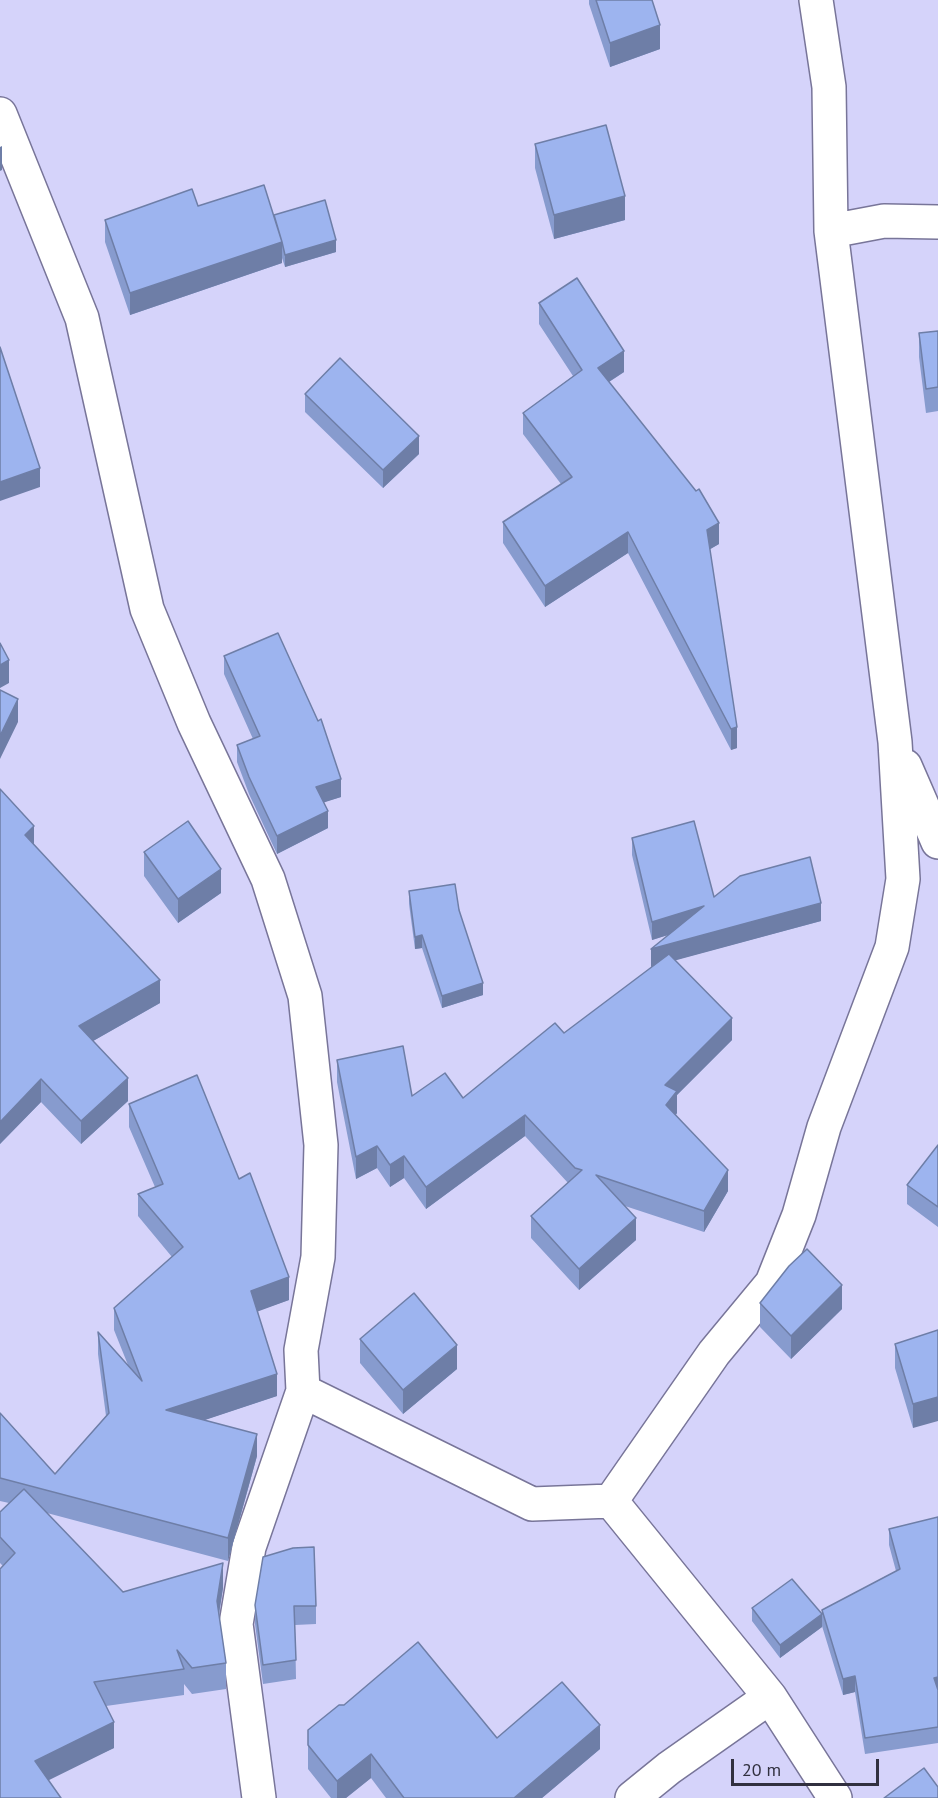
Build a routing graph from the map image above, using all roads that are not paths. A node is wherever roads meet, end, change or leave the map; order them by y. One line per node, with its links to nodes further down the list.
1 (816, 0): 4 (street)
2 (0, 114): 7 (street)
3 (938, 222): 4 (street)
4 (831, 231): 5 (street)
5 (895, 742): 6 (street); 8 (street)
6 (938, 843)
7 (303, 1391): 8 (street); 10 (street)
8 (611, 1501): 9 (street)
9 (770, 1697): 11 (street); 12 (street)
10 (259, 1798)
11 (632, 1798)
12 (835, 1798)

